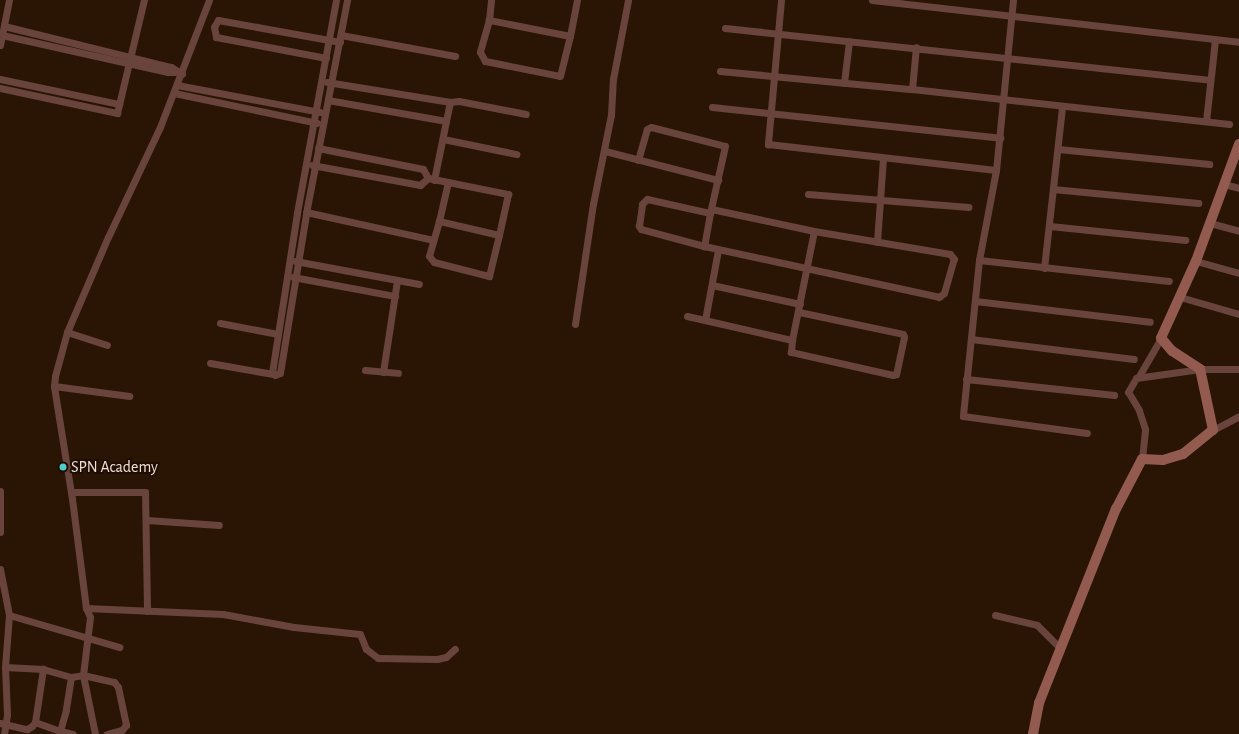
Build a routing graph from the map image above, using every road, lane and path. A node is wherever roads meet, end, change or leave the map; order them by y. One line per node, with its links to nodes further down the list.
1 (9, 0): 14 (street)
2 (144, 0): 30 (street)
3 (209, 0): 32 (street)
4 (336, 0): 21 (street)
5 (347, 0): 18 (street)
6 (491, 0): 13 (street)
7 (577, 0): 19 (street)
8 (628, 0): 63 (street)
9 (781, 0): 16 (street)
10 (872, 0): 12 (street)
11 (1013, 0): 12 (street)
12 (1012, 16): 20 (street); 29 (street)
13 (489, 20): 19 (street); 19 (street)
14 (4, 26): 17 (street); 30 (street)
15 (726, 28): 16 (street)
16 (777, 33): 22 (street); 33 (street)
17 (2, 35): 25 (street); 30 (street)
18 (341, 35): 23 (street); 27 (street)
19 (570, 36)
20 (1215, 39): 24 (street); 35 (street)
21 (330, 40): 23 (street); 28 (street); 28 (street)
22 (849, 41): 26 (street); 38 (street)
23 (340, 42): 37 (street)
24 (1239, 42)
25 (0, 45)
26 (916, 47): 29 (street); 41 (street)
27 (455, 56)
28 (326, 58): 36 (street)
29 (1008, 58): 35 (street); 44 (street)
30 (128, 60): 32 (street); 46 (street)
31 (720, 71): 33 (street)
32 (179, 73): 39 (street)
33 (774, 76): 38 (street); 50 (street)
34 (0, 80): 46 (street)
35 (1210, 80): 54 (street)
36 (321, 81): 37 (street); 49 (street)
37 (331, 83): 43 (street); 45 (street)
38 (844, 83): 41 (street)
39 (177, 85): 42 (street); 49 (street)
40 (0, 88): 46 (street)
41 (912, 89): 44 (street)
42 (174, 93): 55 (street); 118 (street)
43 (328, 100): 51 (street); 53 (street)
44 (1004, 101): 48 (street); 58 (street)
45 (450, 102): 52 (street); 53 (street)
46 (119, 104)
47 (712, 107): 50 (street)
48 (1062, 107): 54 (street); 62 (street)
49 (316, 111): 51 (street); 55 (street)
50 (771, 113): 58 (street); 65 (street)
51 (326, 114): 56 (street)
52 (526, 114)
53 (446, 121): 59 (street)
54 (1206, 121): 57 (street)
55 (314, 122): 56 (street); 67 (street)
56 (324, 124): 61 (street)
57 (1230, 124)
58 (1000, 138): 70 (street)
59 (443, 139): 64 (street); 71 (street)
60 (1239, 144): 74 (street)
61 (318, 148): 69 (street); 71 (street)
62 (1058, 149): 68 (street); 76 (street)
63 (605, 151): 66 (street); 117 (street)
64 (516, 154)
65 (883, 158): 70 (street); 78 (street)
66 (638, 160): 72 (street); 72 (street)
67 (306, 164): 69 (street); 94 (street)
68 (1209, 164)
69 (315, 165): 71 (street); 82 (street)
70 (996, 170): 95 (street)
71 (431, 179): 73 (street)
72 (718, 180): 81 (street)
73 (448, 182): 83 (street); 88 (street)
74 (1224, 184): 75 (street); 84 (street)
75 (1239, 188)
76 (1053, 189): 79 (street); 85 (street)
77 (808, 194): 78 (street)
78 (880, 200): 80 (street); 91 (street)
79 (1198, 203)
80 (968, 207)
81 (710, 211): 86 (street); 92 (street); 92 (street)
82 (306, 212): 89 (street); 97 (street)
83 (439, 221): 88 (street); 89 (street)
84 (1210, 223): 87 (street); 96 (street)
85 (1050, 226): 90 (street); 98 (street)
86 (814, 231): 91 (street); 99 (street)
87 (1239, 231)
88 (499, 235): 89 (street)
89 (433, 240)
90 (1185, 240)
91 (877, 242): 99 (street)
92 (704, 246): 93 (street)
93 (718, 250): 99 (street); 106 (street)
94 (290, 260): 97 (street); 101 (street)
95 (979, 260): 98 (street); 109 (street)
96 (1196, 261): 100 (street); 108 (street)
97 (299, 262): 102 (street); 103 (street)
98 (1044, 268): 104 (street)
99 (807, 269): 110 (street)
100 (1239, 273)
101 (287, 276): 102 (street); 119 (street)
102 (296, 278): 107 (street); 130 (street)
103 (397, 280): 105 (street); 107 (street)
104 (1169, 281)
105 (419, 284)
106 (712, 286): 110 (street); 114 (street)
107 (395, 296): 129 (street)
108 (1180, 297): 112 (street); 120 (street)
109 (975, 301): 115 (street); 121 (street)
110 (800, 304): 111 (street)
111 (799, 312): 122 (street); 122 (street)
112 (1239, 314)
113 (687, 316): 114 (street)
114 (705, 320): 122 (street)
115 (1150, 322)
116 (220, 323): 119 (street)
117 (575, 324)
118 (67, 332): 123 (street); 134 (street)
119 (278, 334): 130 (street)
120 (1161, 338): 126 (street); 132 (street)
121 (971, 339): 124 (street); 133 (street)
122 (792, 340)
123 (108, 345)
124 (1134, 359)
125 (210, 363): 130 (street)
126 (1200, 368): 127 (street); 132 (street); 138 (street)
127 (1239, 369)
128 (365, 370): 129 (street)
129 (383, 372): 131 (street)
130 (273, 374)
131 (398, 374)
132 (1139, 376): 140 (street)
133 (966, 379): 135 (street); 139 (street)
134 (54, 386): 136 (street); 142 (street)
135 (1114, 395)
136 (129, 396)
137 (1239, 416): 138 (street)
138 (1213, 430): 140 (street)
139 (1087, 433)
140 (1142, 459): 156 (street)
141 (0, 491): 145 (street)
142 (71, 492): 143 (street); 148 (street)
143 (146, 520): 144 (street); 149 (street)
144 (219, 525)
145 (0, 532)
146 (0, 569): 147 (street)
147 (2, 591): 150 (street)
148 (86, 608): 149 (street); 152 (street)
149 (147, 611): 155 (street)
150 (9, 615): 152 (street); 153 (street)
151 (995, 615): 156 (street)
152 (87, 634): 154 (street); 159 (street)
153 (4, 639): 157 (street)
154 (119, 647)
155 (455, 649)
156 (1061, 649): 169 (street)
157 (5, 667): 158 (street); 161 (street)
158 (43, 669): 160 (street); 162 (street)
159 (83, 675): 160 (street); 167 (street); 168 (street)
160 (71, 678): 164 (street)
161 (3, 681): 163 (street)
162 (35, 722): 163 (street); 164 (street)
163 (3, 723): 165 (street)
164 (60, 731): 166 (street)
165 (4, 734)
166 (73, 734)
167 (95, 734)
168 (107, 734)
169 (1033, 734)

